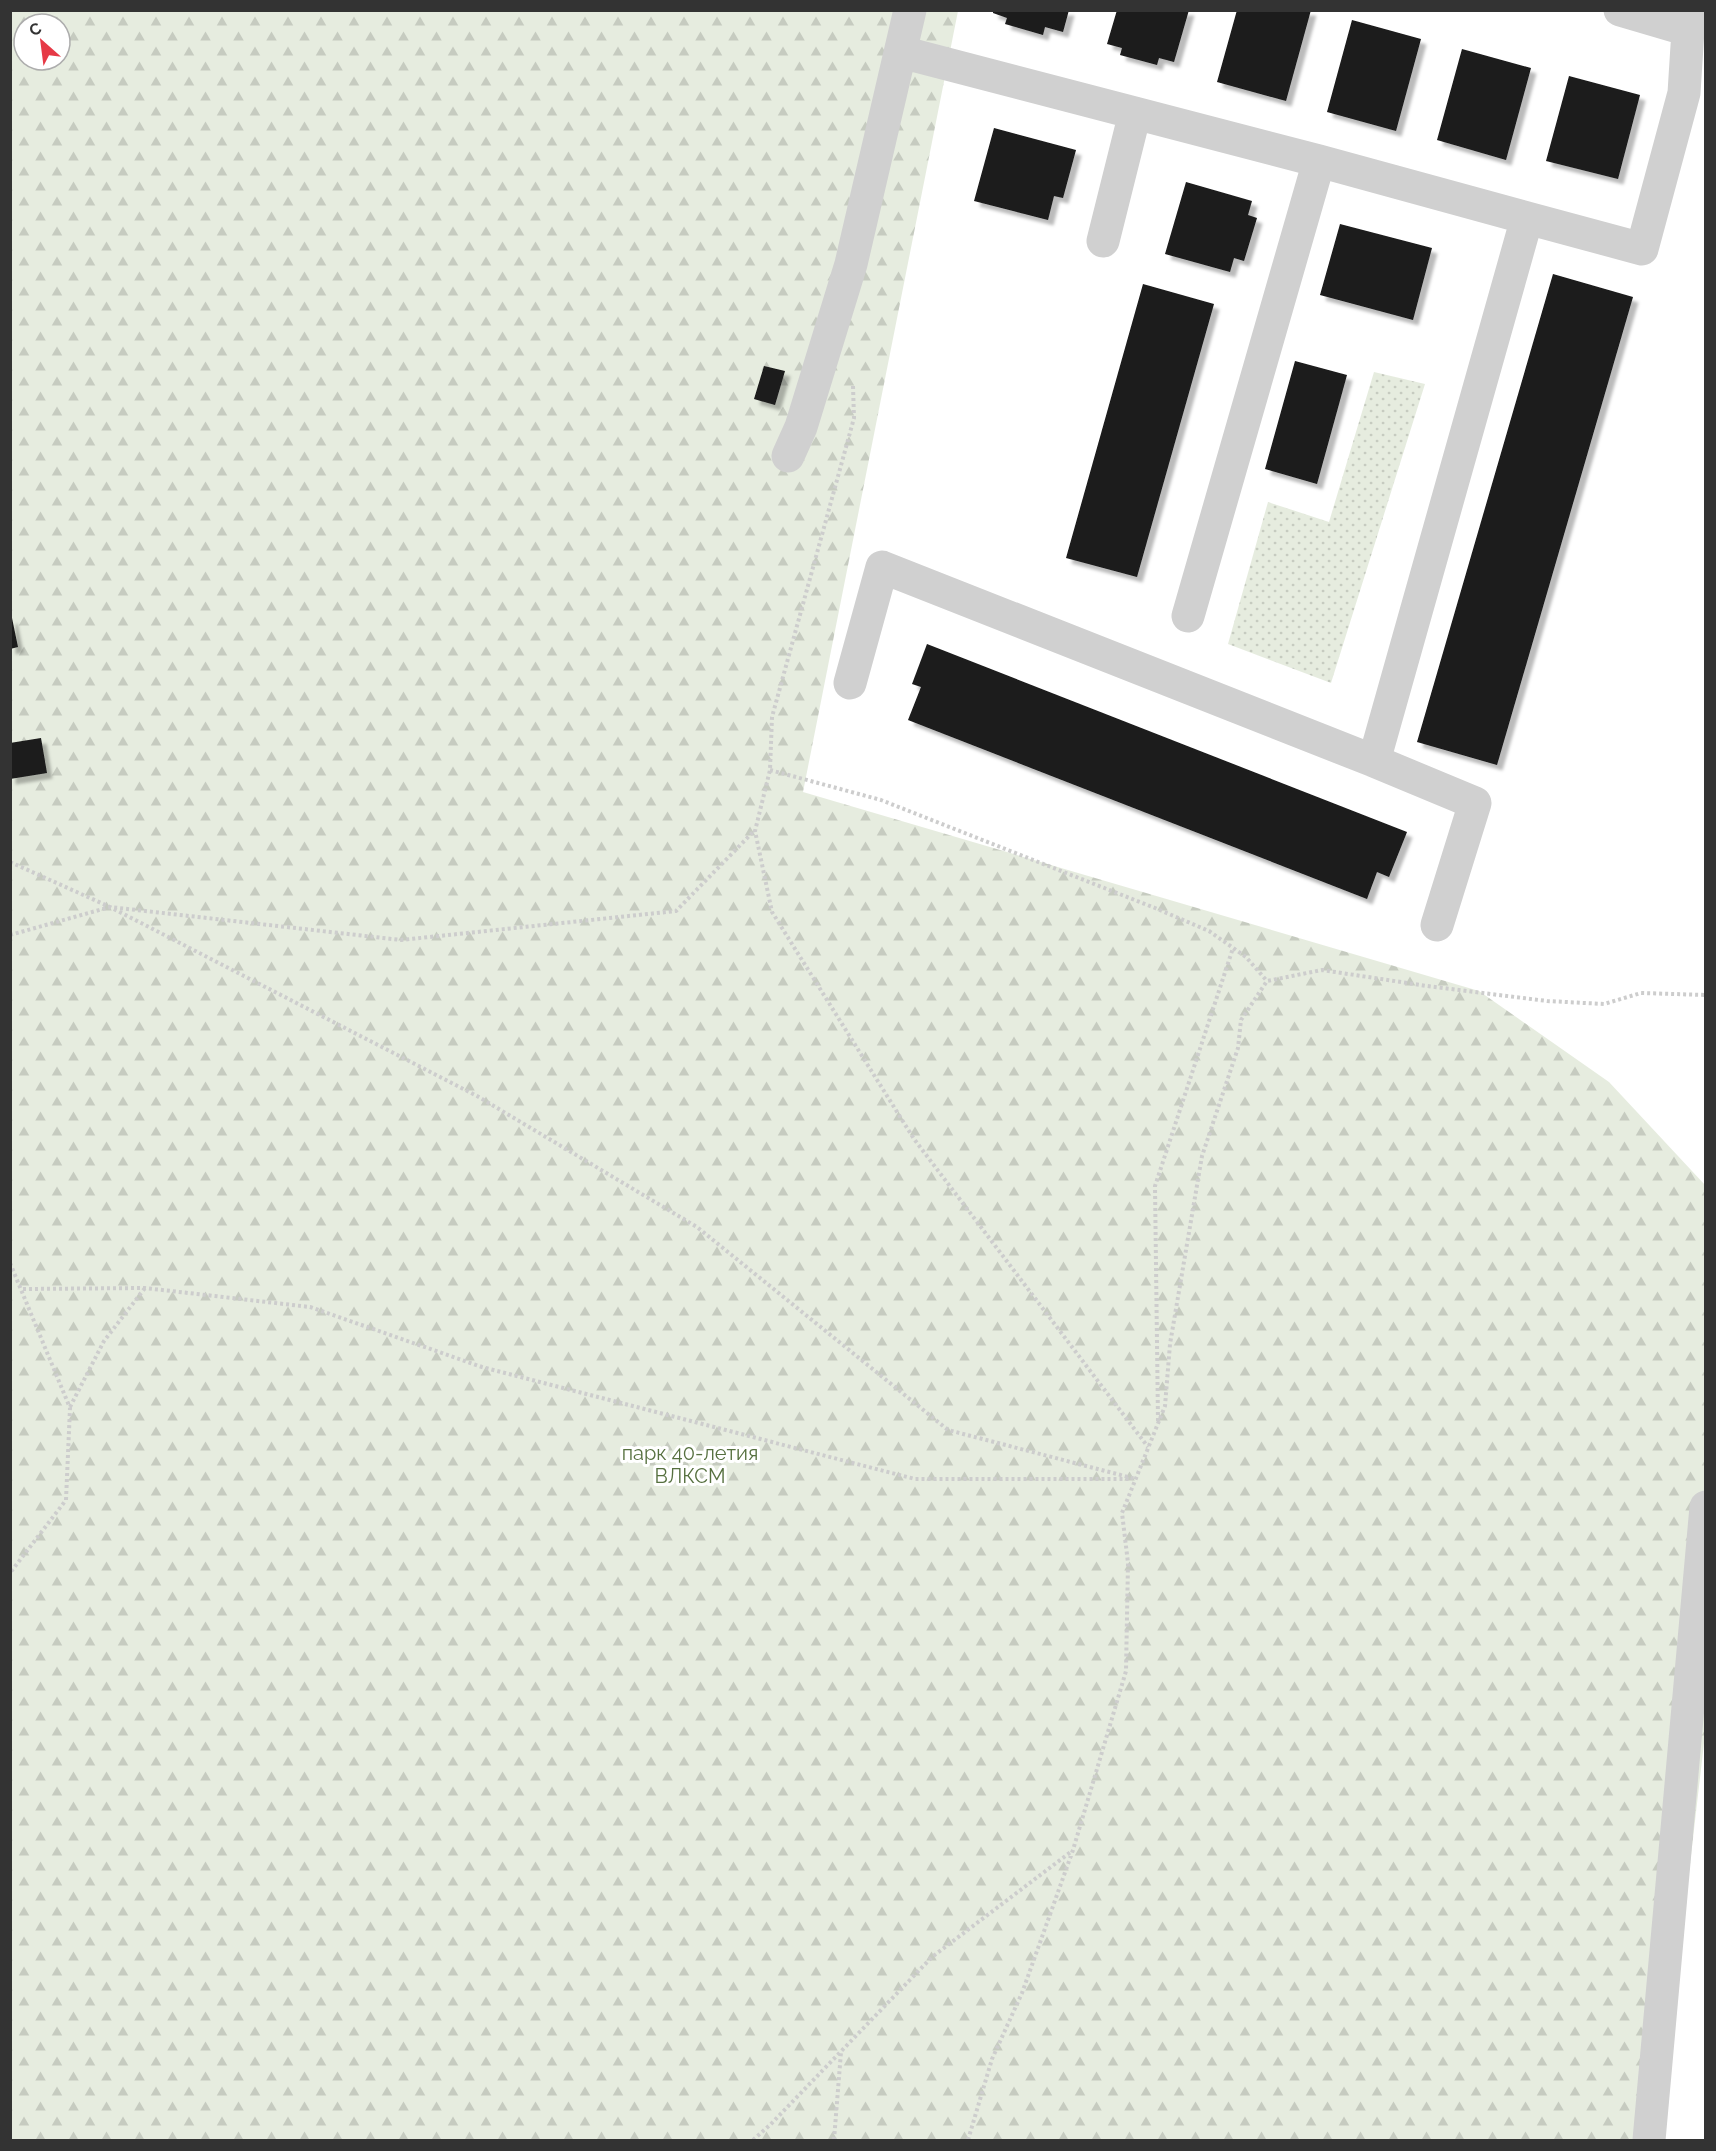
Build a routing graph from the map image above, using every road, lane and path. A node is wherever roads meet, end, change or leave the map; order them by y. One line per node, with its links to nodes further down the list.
1 (910, 10): 4 (street)
2 (1620, 10): 3 (street)
3 (1691, 20): 7 (street)
4 (901, 51): 5 (street); 10 (street)
5 (1135, 113): 6 (street); 8 (street)
6 (1319, 161): 7 (street); 11 (street)
7 (1527, 219): 13 (street)
8 (1103, 241)
9 (853, 383): 14 (path)
10 (788, 456)
11 (1188, 616)
12 (850, 683): 13 (street)
13 (1374, 761): 18 (street)
14 (770, 770): 15 (path); 20 (path)
15 (755, 831): 17 (path); 28 (path)
16 (10, 862): 17 (path)
17 (110, 907): 19 (path); 29 (path)
18 (1437, 925)
19 (10, 935)
20 (1233, 948): 21 (path); 27 (path)
21 (1267, 981): 22 (path); 27 (path)
22 (1706, 995)
23 (10, 1263): 25 (path)
24 (145, 1288): 25 (path); 26 (path); 29 (path)
25 (23, 1289): 26 (path)
26 (70, 1408): 31 (path)
27 (1158, 1424): 28 (path)
28 (1149, 1448): 29 (path)
29 (1136, 1479): 32 (path)
30 (1706, 1507): 37 (street)
31 (10, 1573)
32 (1072, 1850): 33 (path); 36 (path)
33 (841, 2052): 34 (path); 35 (path)
34 (753, 2140)
35 (834, 2140)
36 (968, 2140)
37 (1648, 2140)

